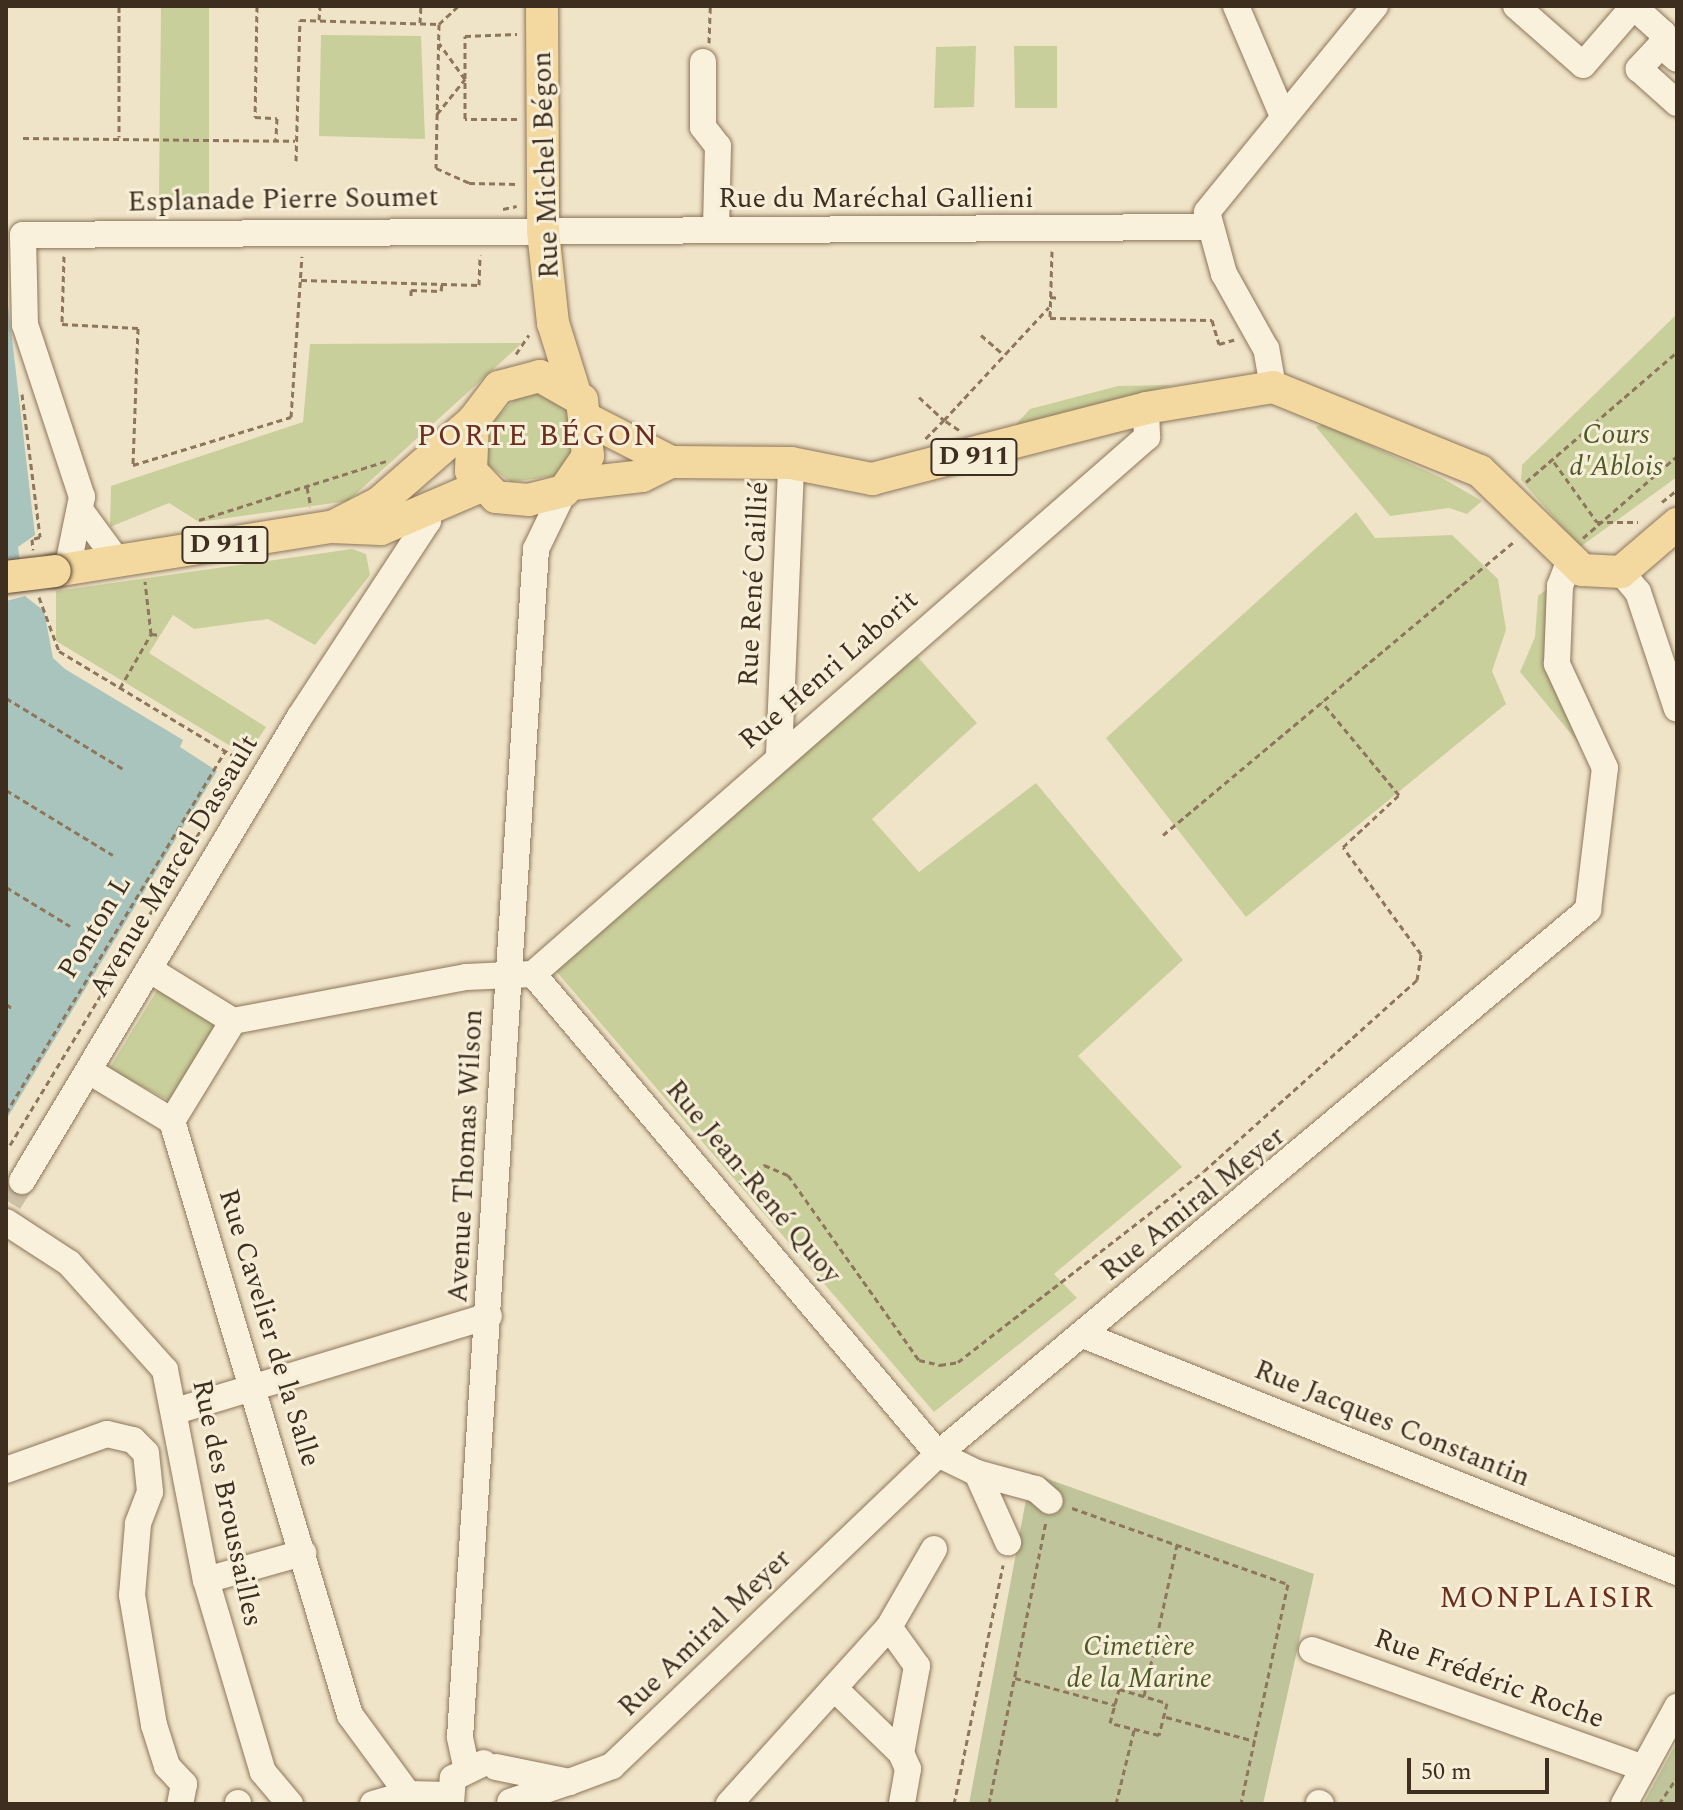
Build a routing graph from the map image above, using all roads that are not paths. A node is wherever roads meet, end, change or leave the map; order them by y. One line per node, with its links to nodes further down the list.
1 (542, 6): 12 (main road, Rue Michel Bégon)
2 (1236, 6): 9 (street)
3 (1375, 6): 9 (street)
4 (1516, 6): 5 (street)
5 (1634, 6): 6 (street)
6 (1669, 52): 8 (street)
7 (703, 62): 11 (street)
8 (1677, 103)
9 (1282, 114): 10 (street)
10 (1207, 227): 11 (street, Rue du Maréchal Gallieni); 15 (street)
11 (716, 230): 12 (street, Rue du Maréchal Gallieni)
12 (543, 231): 13 (main road, Rue Michel Bégon); 27 (street, Esplanade Pierre Soumet)
13 (553, 323): 14 (main road); 16 (main road, Rue Michel Bégon)
14 (518, 368): 16 (main road); 19 (main road)
15 (1273, 387): 17 (main road, D 911); 33 (main road)
16 (574, 390): 18 (main road)
17 (1146, 408): 22 (main road, D 911); 39 (street, Rue Henri Laborit)
18 (589, 420): 21 (main road, D 911); 24 (main road)
19 (473, 421): 20 (main road, D 911); 23 (main road)
20 (440, 447): 29 (main road, D 911); 30 (street, D 911)
21 (671, 462): 22 (main road, D 911); 24 (main road, D 911)
22 (791, 463): 39 (street, Rue René Caillié)
23 (479, 487): 25 (main road); 26 (main road, D 911)
24 (568, 488): 25 (main road); 31 (street, Avenue Thomas Wilson)
25 (509, 500): 31 (street, Avenue Thomas Wilson)
26 (427, 511): 30 (main road, D 911); 37 (street, Avenue Marcel Dassault)
27 (83, 514): 32 (street); 34 (street)
28 (1665, 517): 35 (main road)
29 (331, 527): 30 (main road, D 911); 32 (main road, D 911)
30 (381, 529): 37 (street, Avenue Marcel Dassault)
31 (536, 549): 41 (street, Avenue Thomas Wilson)
32 (131, 561): 34 (main road, D 911)
33 (1569, 562): 35 (main road); 47 (street, Rue Amiral Meyer)
34 (52, 564): 36 (main road, D 911, bridge)
35 (1621, 572): 38 (street)
36 (6, 577)
37 (381, 584): 40 (street, Avenue Marcel Dassault)
38 (1677, 709)
39 (779, 755): 41 (street, Rue Henri Laborit)
40 (150, 970): 42 (street); 43 (street, Avenue Marcel Dassault)
41 (520, 976): 42 (street); 46 (street, Avenue Thomas Wilson); 50 (street, Rue Jean-René Quoy)
42 (233, 1021): 44 (street)
43 (89, 1071): 44 (street); 45 (street, Avenue Marcel Dassault)
44 (172, 1121): 48 (street, Rue Cavelier de la Salle)
45 (11, 1203): 49 (street, Rue des Broussailles)
46 (489, 1316): 48 (street); 64 (street, Avenue Thomas Wilson)
47 (1083, 1335): 50 (street, Rue Amiral Meyer); 57 (street, Rue Jacques Constantin)
48 (254, 1387): 49 (street); 56 (street, Rue Cavelier de la Salle)
49 (176, 1411): 58 (street, Rue des Broussailles)
50 (938, 1454): 52 (street); 67 (street, Rue Amiral Meyer)
51 (6, 1470): 71 (street)
52 (977, 1473): 53 (street); 54 (street)
53 (1050, 1501)
54 (1008, 1542)
55 (934, 1549): 59 (street)
56 (303, 1553): 58 (street); 68 (street, Rue Cavelier de la Salle)
57 (1677, 1572)
58 (206, 1580): 72 (street, Rue des Broussailles)
59 (889, 1627): 61 (street); 63 (street)
60 (1312, 1650): 66 (street, Rue Frédéric Roche)
61 (834, 1688): 63 (street); 74 (street)
62 (1677, 1707): 66 (street)
63 (901, 1753): 75 (street)
64 (466, 1766): 65 (street); 69 (street)
65 (496, 1767): 67 (street); 70 (street)
66 (1644, 1768): 76 (street)
67 (569, 1782): 70 (street, Rue Amiral Meyer)
68 (408, 1794): 69 (street); 73 (street)
69 (446, 1801)
70 (509, 1803)
71 (180, 1804)
72 (290, 1804)
73 (373, 1804)
74 (729, 1804)
75 (902, 1804)
76 (1624, 1804)

